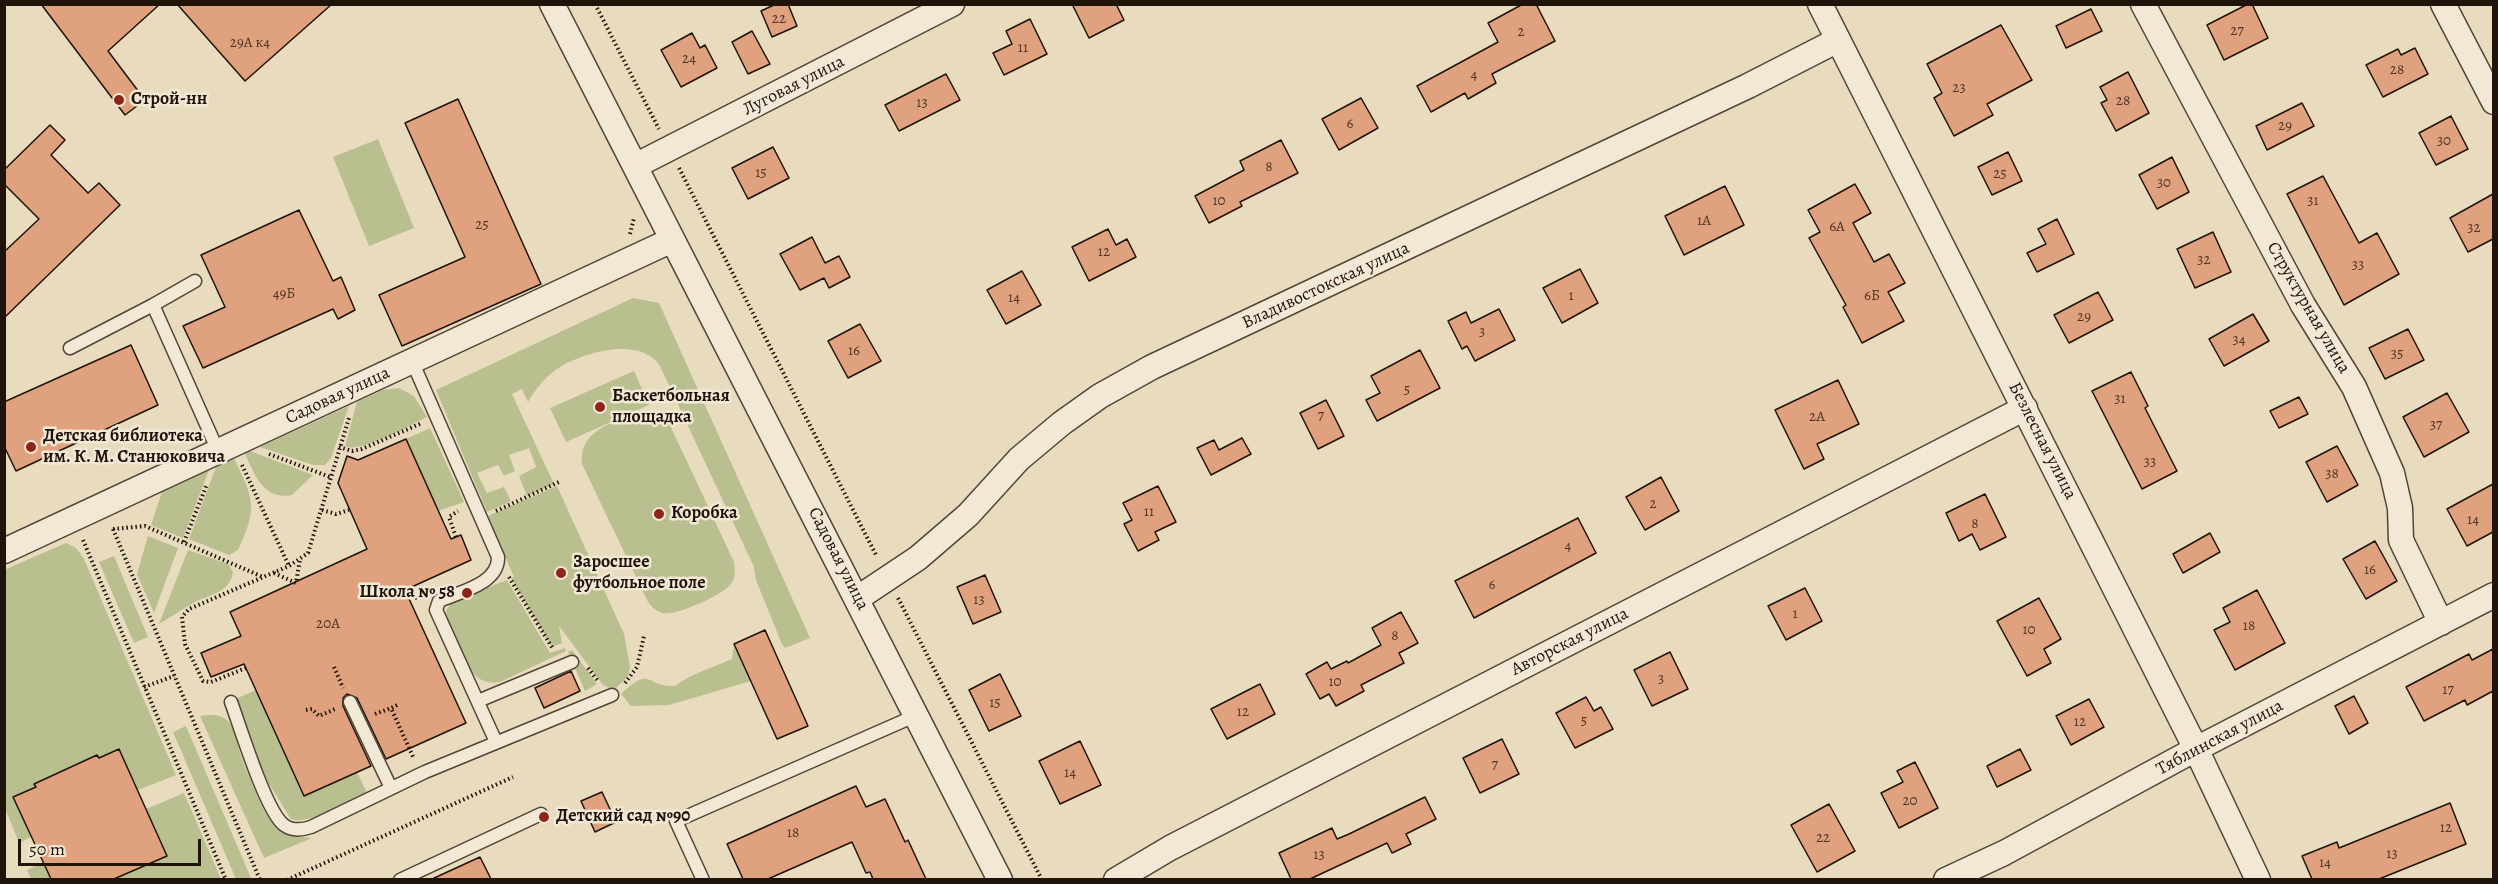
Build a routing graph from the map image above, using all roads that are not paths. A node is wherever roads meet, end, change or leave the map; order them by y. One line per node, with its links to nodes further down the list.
1 (552, 4): 8 (street, Садовая улица)
2 (952, 4): 8 (street, Луговая улица)
3 (1820, 4): 6 (street, Безлесная улица)
4 (2144, 4): 19 (street, Структурная улица)
5 (2443, 4): 7 (street)
6 (1838, 40): 14 (street, Безлесная улица); 18 (street, Владивостокская улица)
7 (2493, 102)
8 (635, 166): 9 (street, Садовая улица)
9 (672, 240): 13 (street, Садовая улица); 18 (street, Садовая улица)
10 (195, 281): 11 (lane)
11 (153, 305): 12 (lane); 15 (lane)
12 (70, 348)
13 (412, 361): 15 (street, Садовая улица); 22 (lane)
14 (2025, 408): 27 (street, Безлесная улица); 33 (street, Авторская улица)
15 (218, 451): 16 (street, Садовая улица)
16 (4, 551)
17 (2493, 595): 19 (street, Тяблинская улица)
18 (858, 598): 25 (street, Садовая улица)
19 (2441, 623): 27 (street, Тяблинская улица)
20 (572, 662): 22 (lane)
21 (612, 695): 26 (lane)
22 (478, 701): 26 (lane)
23 (231, 702): 28 (lane)
24 (350, 702): 28 (lane)
25 (917, 715): 31 (lane); 32 (street, Садовая улица)
26 (496, 742): 28 (lane)
27 (2196, 749): 34 (street, Тяблинская улица); 35 (street, Безлесная улица)
28 (391, 788)
29 (541, 814): 30 (lane)
30 (400, 879)
31 (703, 879)
32 (1000, 879)
33 (1116, 879)
34 (1946, 879)
35 (2258, 879)

